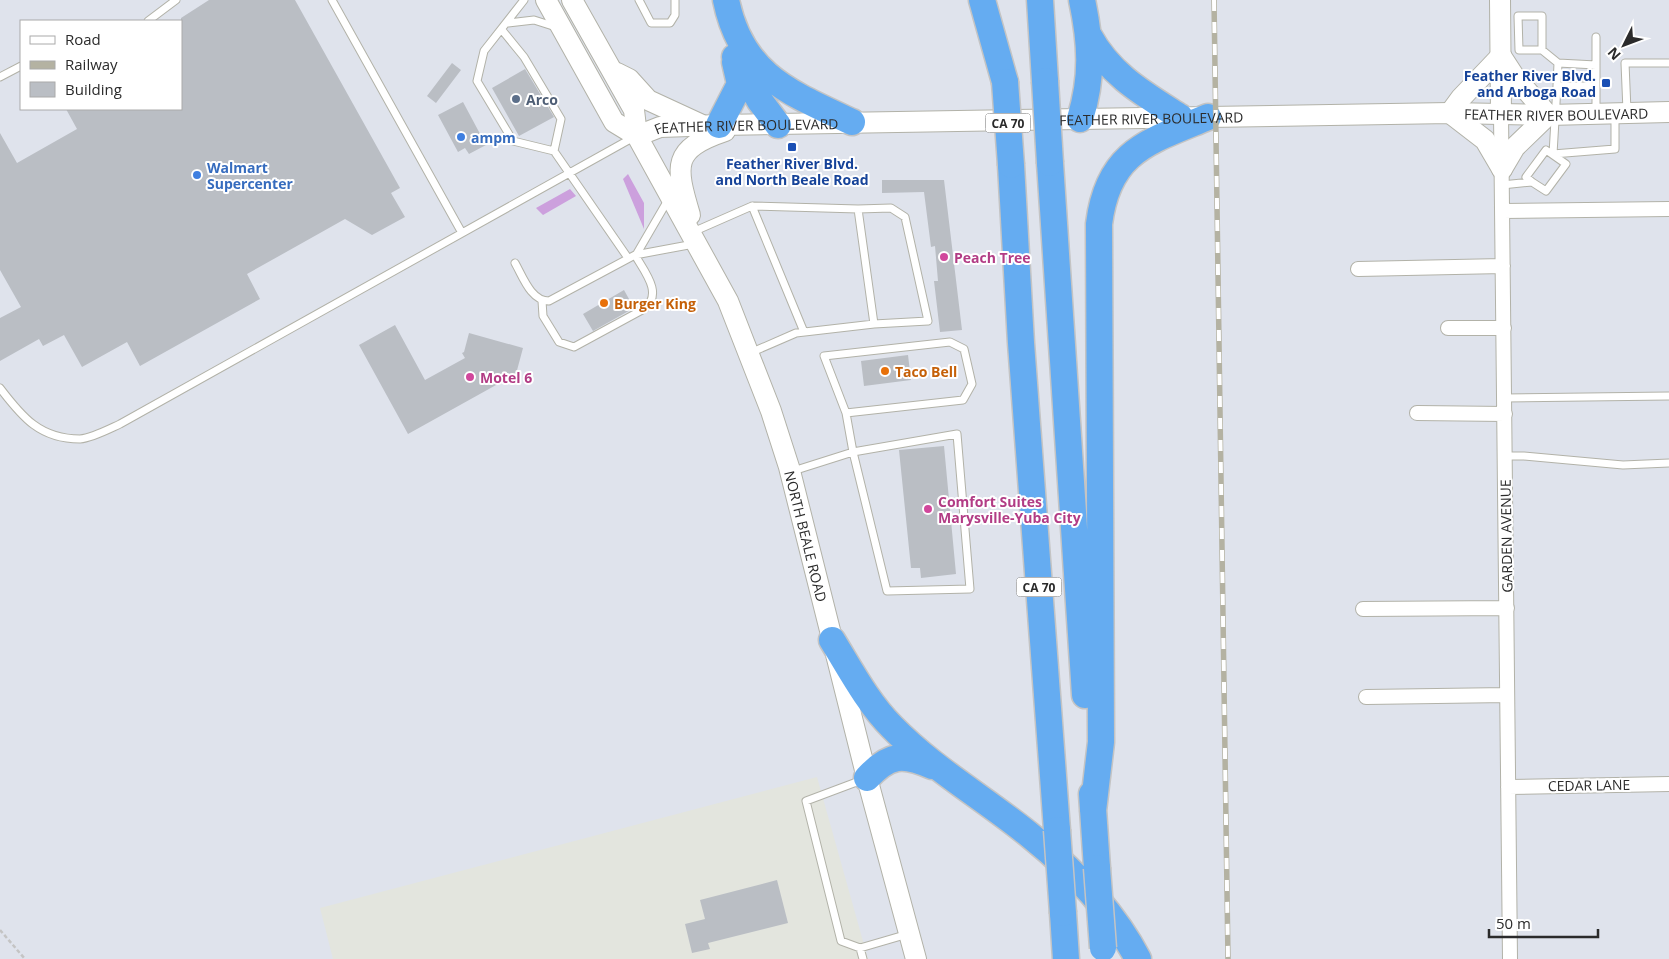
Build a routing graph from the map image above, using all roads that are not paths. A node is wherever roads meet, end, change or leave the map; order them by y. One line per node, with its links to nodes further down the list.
1 (176, 0): 15 (lane)
2 (332, 0): 55 (lane)
3 (524, 0): 16 (lane)
4 (546, 0): 18 (main road, NORTH BEALE ROAD)
5 (572, 0): 28 (main road, NORTH BEALE ROAD)
6 (640, 0): 7 (lane)
7 (675, 0)
8 (714, 0): 23 (highway)
9 (726, 0): 41 (highway)
10 (982, 0): 30 (highway)
11 (998, 0): 30 (highway, CA 70)
12 (1040, 0): 86 (highway, CA 70, bridge)
13 (1082, 0): 19 (highway)
14 (1507, 10): 21 (lane); 22 (main road)
15 (149, 20)
16 (508, 23): 17 (lane); 18 (lane)
17 (502, 30): 45 (lane); 45 (lane)
18 (563, 30): 44 (main road, NORTH BEALE ROAD)
19 (1089, 36): 38 (highway); 40 (highway)
20 (1596, 37): 26 (lane)
21 (1542, 50): 22 (lane); 24 (lane)
22 (1507, 53): 35 (main road); 36 (main road); 37 (main road)
23 (733, 54): 42 (highway); 43 (highway)
24 (1558, 63): 26 (lane); 31 (lane)
25 (1669, 63): 33 (lane)
26 (1596, 65): 32 (lane)
27 (20, 66): 29 (lane)
28 (611, 69): 43 (main road); 44 (main road, NORTH BEALE ROAD)
29 (0, 76)
30 (1005, 82): 92 (highway, CA 70, bridge)
31 (1557, 86): 32 (lane); 37 (lane)
32 (1596, 86): 33 (lane)
33 (1613, 112): 34 (main road, FEATHER RIVER BOULEVARD); 37 (main road, FEATHER RIVER BOULEVARD); 46 (lane)
34 (1669, 112)
35 (1450, 113): 36 (main road, FEATHER RIVER BOULEVARD); 39 (main road, FEATHER RIVER BOULEVARD); 48 (main road)
36 (1501, 114): 37 (main road, FEATHER RIVER BOULEVARD); 48 (street, GARDEN AVENUE)
37 (1552, 115): 46 (lane); 48 (main road)
38 (1180, 117): 39 (main road, FEATHER RIVER BOULEVARD); 40 (main road, FEATHER RIVER BOULEVARD)
39 (1208, 117): 86 (highway)
40 (1080, 119): 41 (main road, FEATHER RIVER BOULEVARD)
41 (852, 122): 42 (main road, FEATHER RIVER BOULEVARD)
42 (778, 124): 43 (main road, FEATHER RIVER BOULEVARD)
43 (721, 125): 44 (main road, FEATHER RIVER BOULEVARD); 56 (main road)
44 (637, 136): 47 (lane); 50 (main road, NORTH BEALE ROAD)
45 (554, 151): 47 (lane)
46 (1552, 154): 49 (lane); 49 (lane)
47 (570, 173): 55 (lane); 57 (lane)
48 (1502, 177): 49 (lane); 54 (street, GARDEN AVENUE)
49 (1532, 182)
50 (670, 195): 56 (main road, NORTH BEALE ROAD); 57 (lane)
51 (752, 206): 52 (lane); 56 (lane); 65 (lane)
52 (858, 209): 62 (lane); 62 (lane)
53 (1669, 209): 54 (street)
54 (1502, 211): 59 (street, GARDEN AVENUE)
55 (462, 233): 67 (lane)
56 (696, 237): 57 (lane); 66 (main road, NORTH BEALE ROAD)
57 (633, 256): 61 (lane); 61 (lane)
58 (515, 263): 61 (lane)
59 (1503, 266): 60 (street); 64 (street, GARDEN AVENUE)
60 (1358, 269)
61 (542, 301)
62 (874, 324): 65 (lane)
63 (1448, 328): 64 (street)
64 (1504, 328): 69 (street, GARDEN AVENUE)
65 (804, 332): 66 (lane)
66 (750, 353): 76 (main road, NORTH BEALE ROAD)
67 (0, 388)
68 (1669, 396): 69 (lane)
69 (1504, 398): 72 (street, GARDEN AVENUE)
70 (1417, 412): 72 (street)
71 (846, 413): 71 (lane); 73 (lane)
72 (1505, 414): 74 (street, GARDEN AVENUE)
73 (853, 452): 73 (lane); 76 (lane)
74 (1505, 456): 75 (lane); 77 (street, GARDEN AVENUE)
75 (1669, 463)
76 (790, 472): 79 (main road, NORTH BEALE ROAD)
77 (1507, 608): 78 (street); 80 (street, GARDEN AVENUE)
78 (1362, 609)
79 (832, 640): 82 (highway); 83 (main road, NORTH BEALE ROAD)
80 (1507, 695): 81 (street); 85 (street, GARDEN AVENUE)
81 (1366, 697)
82 (935, 767): 83 (highway); 93 (highway)
83 (867, 778): 87 (main road, NORTH BEALE ROAD); 88 (lane)
84 (1669, 784): 85 (street, CEDAR LANE)
85 (1508, 786): 94 (street, GARDEN AVENUE)
86 (1093, 811): 89 (highway, CA 70, bridge)
87 (910, 933): 88 (lane); 91 (main road, NORTH BEALE ROAD)
88 (860, 948): 90 (lane)
89 (1103, 953)
90 (863, 959)
91 (916, 959)
92 (1066, 959)
93 (1138, 959)
94 (1510, 959)

